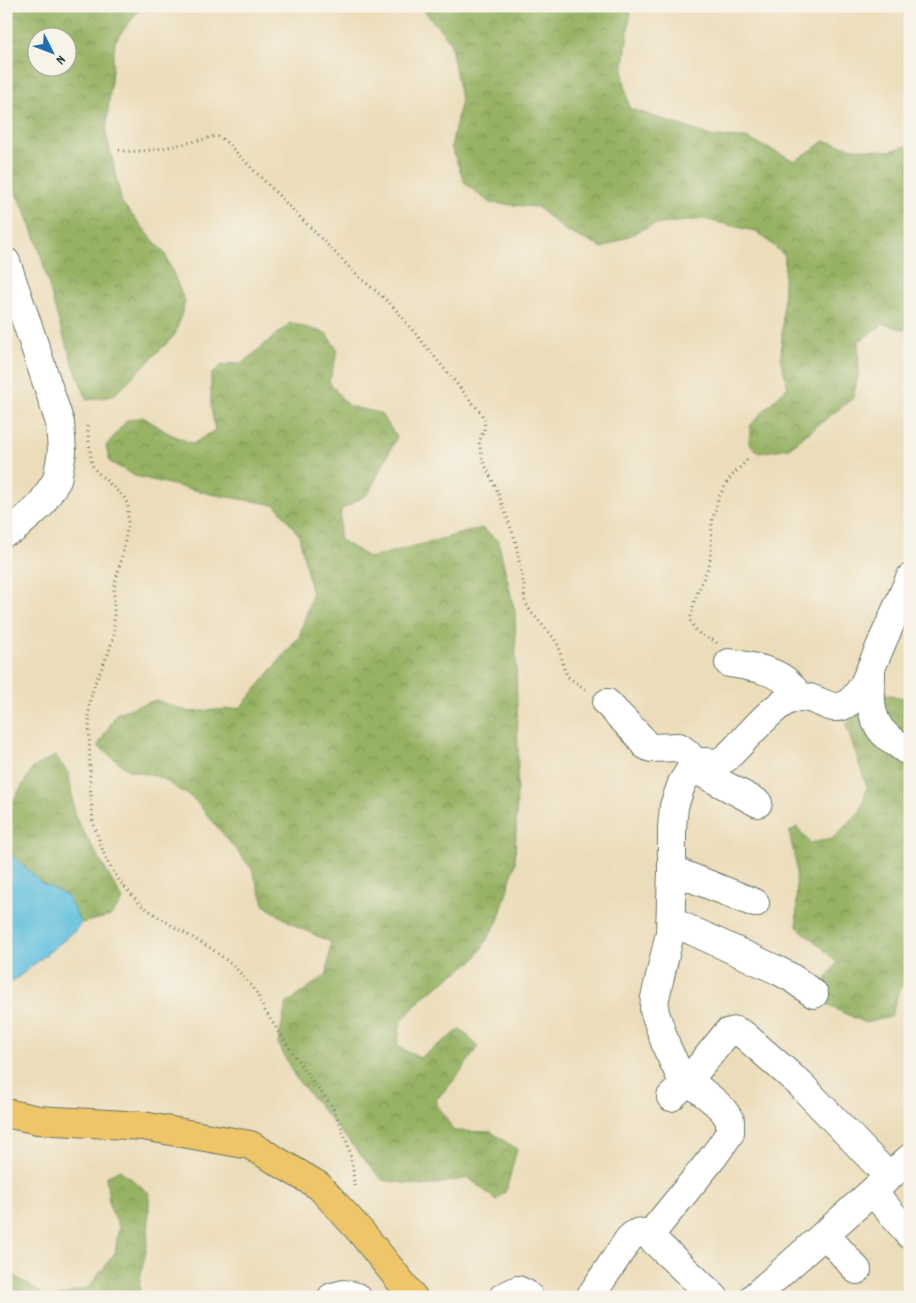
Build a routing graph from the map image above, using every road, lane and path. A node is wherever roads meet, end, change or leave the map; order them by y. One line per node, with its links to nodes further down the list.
1 (119, 150): 10 (path)
2 (6, 262): 5 (street)
3 (86, 423): 22 (path)
4 (748, 459): 7 (path)
5 (6, 532)
6 (910, 578): 8 (street)
7 (728, 663): 9 (street)
8 (872, 668): 9 (street); 11 (street)
9 (799, 697): 12 (street)
10 (608, 703): 12 (street)
11 (910, 750)
12 (695, 763): 13 (street); 14 (street)
13 (758, 803)
14 (672, 870): 15 (street); 16 (street)
15 (755, 903)
16 (671, 921): 17 (street); 18 (street)
17 (814, 994)
18 (680, 1089): 21 (street); 25 (street)
19 (6, 1113): 22 (main road)
20 (910, 1158): 21 (street)
21 (881, 1185): 23 (street); 24 (street)
22 (343, 1212): 29 (main road)
23 (826, 1234): 26 (street); 34 (street)
24 (910, 1235)
25 (648, 1236): 32 (street); 33 (street)
26 (856, 1270)
27 (332, 1297): 28 (street)
28 (357, 1297)
29 (413, 1297)
30 (503, 1297): 31 (street)
31 (529, 1297)
32 (590, 1297)
33 (714, 1297)
34 (754, 1297)

